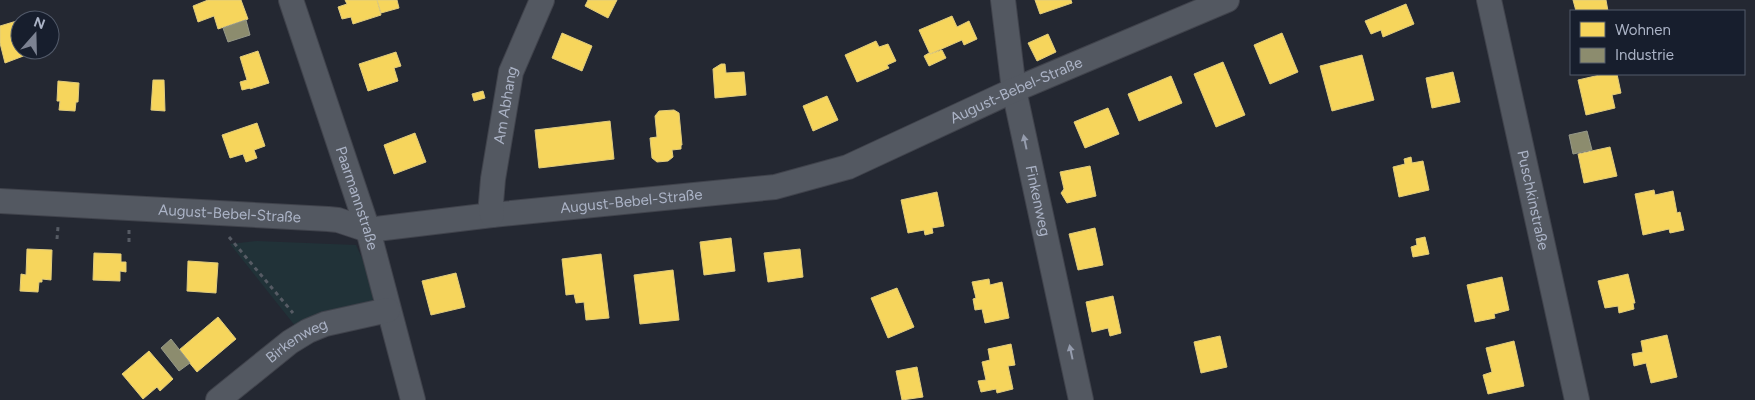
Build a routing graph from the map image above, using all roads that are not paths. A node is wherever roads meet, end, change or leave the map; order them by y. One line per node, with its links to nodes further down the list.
1 (291, 0): 9 (street, Paarmannstraße)
2 (542, 0): 8 (street, Am Abhang)
3 (1003, 0): 6 (street, Finkenweg)
4 (1227, 0): 6 (street, August-Bebel-Straße)
5 (1489, 0): 14 (street, Puschkinstraße)
6 (1014, 90): 8 (street, August-Bebel-Straße); 13 (street, Finkenweg, one-way to 6)
7 (0, 201): 9 (street, August-Bebel-Straße)
8 (492, 215): 9 (street, August-Bebel-Straße)
9 (368, 230): 10 (street, Paarmannstraße)
10 (388, 310): 11 (street, Birkenweg); 12 (street, Paarmannstraße)
11 (218, 400)
12 (413, 400)
13 (1081, 400)
14 (1577, 400)

